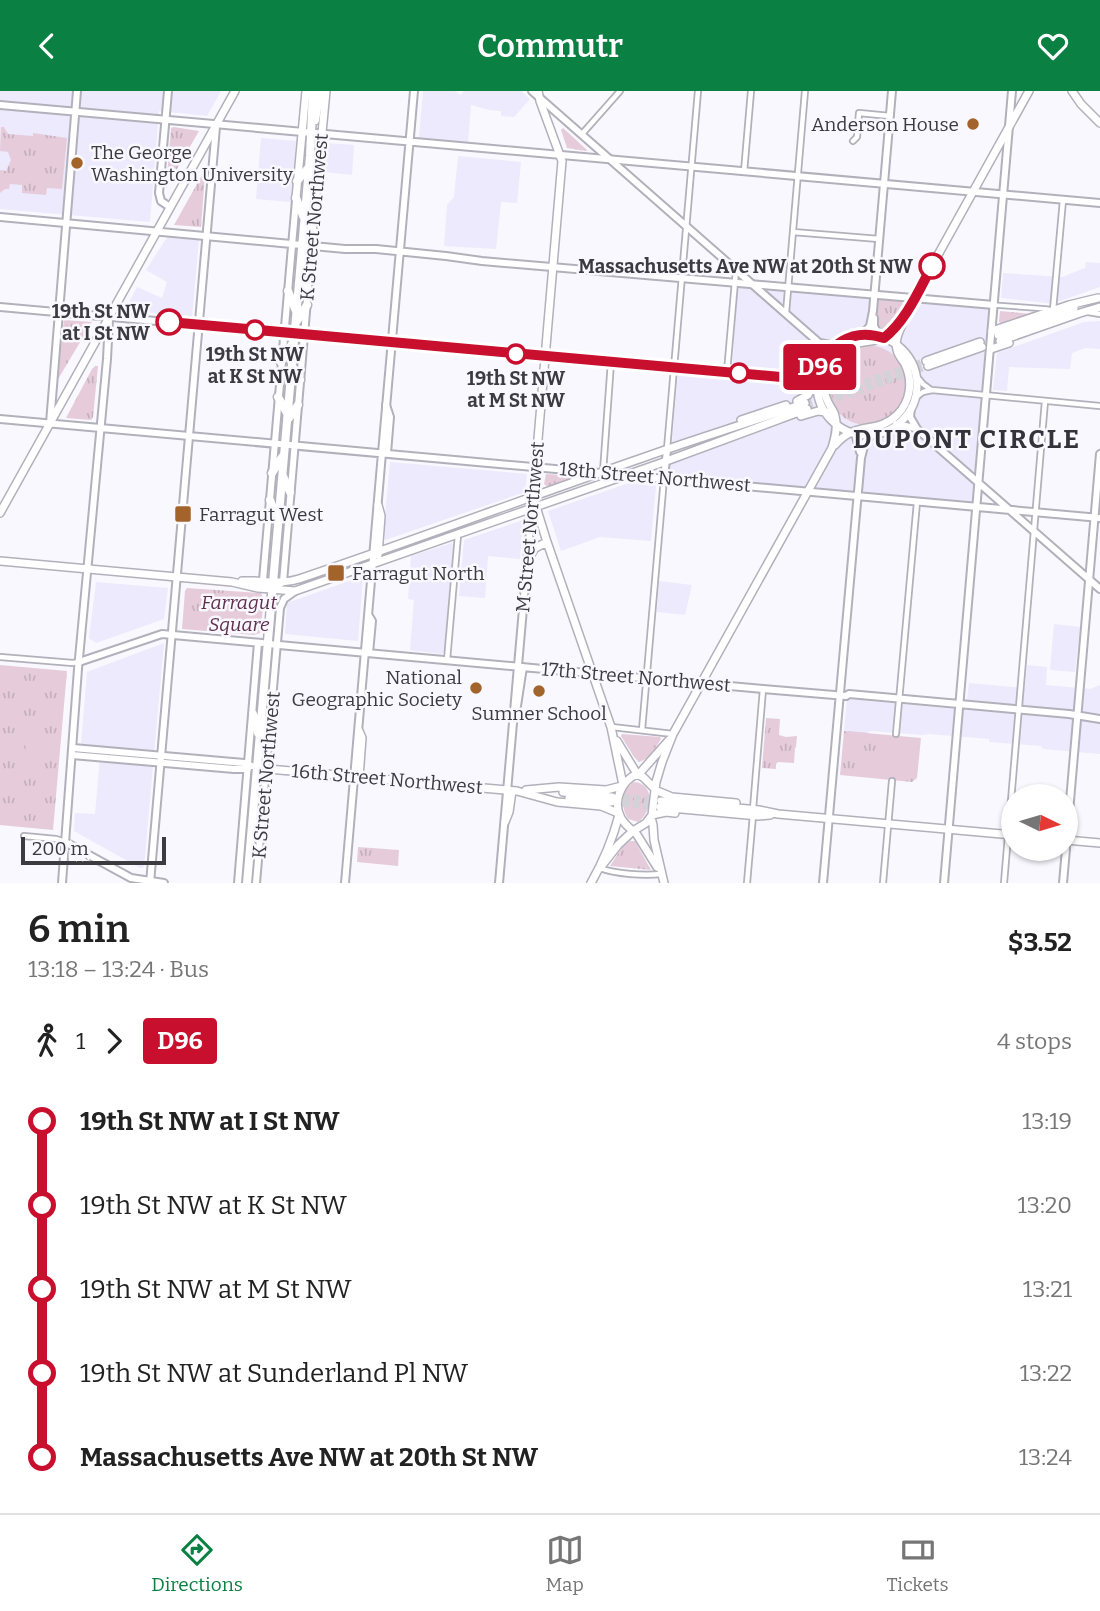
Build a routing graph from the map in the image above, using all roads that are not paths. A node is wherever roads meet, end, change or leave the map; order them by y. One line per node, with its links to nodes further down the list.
1 (77, 91): 20 (main road)
2 (168, 91): 22 (main road)
3 (235, 91): 24 (main road)
4 (306, 91): 26 (main road, K Street Northwest)
5 (313, 91): 27 (highway, K Street Northwest)
6 (320, 91): 27 (highway, K Street Northwest)
7 (326, 91): 27 (main road, K Street Northwest)
8 (414, 91): 30 (main road)
9 (532, 91): 18 (main road)
10 (620, 91): 28 (street)
11 (698, 91): 35 (street)
12 (751, 91): 37 (street)
13 (805, 91): 38 (street)
14 (892, 91): 21 (main road)
15 (1013, 91): 25 (main road)
16 (1029, 91): 25 (main road)
17 (1070, 91): 23 (main road)
18 (538, 94): 28 (main road); 32 (main road, M Street Northwest)
19 (0, 105): 20 (main road)
20 (75, 112): 22 (main road); 51 (main road)
21 (890, 116): 29 (street); 40 (main road)
22 (165, 120): 24 (main road); 47 (main road)
23 (1100, 123)
24 (216, 125): 26 (main road); 47 (main road); 56 (main road)
25 (1009, 127): 42 (main road); 43 (main road)
26 (302, 132): 27 (main road); 39 (main road, K Street Northwest)
27 (317, 134): 30 (main road); 31 (highway, K Street Northwest); 36 (main road, K Street Northwest)
28 (582, 134): 33 (main road)
29 (853, 141)
30 (409, 142): 32 (main road); 60 (main road)
31 (310, 156): 34 (highway, K Street Northwest); 36 (highway)
32 (561, 156): 33 (main road); 61 (main road, M Street Northwest)
33 (609, 160): 35 (main road); 52 (main road)
34 (309, 167): 39 (highway); 41 (highway, K Street Northwest)
35 (691, 167): 37 (main road); 52 (street)
36 (318, 172): 41 (highway); 48 (main road, K Street Northwest)
37 (744, 172): 38 (main road)
38 (798, 177): 40 (main road); 55 (street)
39 (297, 181): 44 (main road, K Street Northwest)
40 (884, 184): 42 (main road); 57 (main road)
41 (308, 185): 50 (highway, K Street Northwest)
42 (973, 192): 43 (main road); 71 (main road)
43 (1004, 195): 45 (main road); 74 (main road)
44 (296, 198): 50 (highway); 58 (main road, K Street Northwest)
45 (1063, 200): 46 (main road); 78 (street)
46 (1100, 203)
47 (170, 207): 53 (main road)
48 (314, 216): 54 (highway); 59 (main road, K Street Northwest)
49 (0, 217): 51 (main road)
50 (305, 220): 54 (highway, K Street Northwest)
51 (66, 223): 53 (main road); 81 (main road)
52 (686, 226): 62 (main road); 64 (street)
53 (156, 231): 56 (main road); 85 (main road)
54 (303, 232): 59 (highway, K Street Northwest)
55 (793, 232): 57 (street); 67 (street)
56 (206, 236): 58 (main road); 87 (main road)
57 (879, 239): 70 (main road)
58 (292, 244): 59 (main road); 68 (main road, K Street Northwest)
59 (307, 246): 60 (main road); 63 (highway, K Street Northwest); 69 (main road, K Street Northwest)
60 (400, 251): 61 (main road); 94 (main road)
61 (553, 268): 64 (main road); 98 (main road, M Street Northwest)
62 (736, 270): 65 (street); 66 (main road)
63 (300, 273): 69 (highway); 82 (highway, K Street Northwest)
64 (681, 279): 65 (main road); 104 (street)
65 (735, 284): 66 (main road); 105 (street)
66 (752, 285): 67 (main road); 83 (main road)
67 (788, 288): 70 (main road); 83 (street)
68 (288, 291): 82 (highway); 88 (main road, K Street Northwest)
69 (308, 293): 73 (main road, K Street Northwest)
70 (875, 295): 71 (main road); 79 (main road)
71 (914, 298): 74 (main road); 77 (main road)
72 (1099, 298): 78 (main road); 91 (main road)
73 (307, 305): 86 (highway); 90 (main road, K Street Northwest)
74 (994, 305): 78 (street); 91 (main road)
75 (0, 307): 81 (main road)
76 (1100, 307): 80 (main road)
77 (907, 310): 92 (main road); 95 (main road)
78 (1054, 310): 91 (main road)
79 (873, 311): 89 (main road); 92 (main road)
80 (1087, 311): 84 (street); 91 (main road); 97 (main road)
81 (58, 312): 85 (main road); 120 (main road)
82 (297, 313): 86 (highway, K Street Northwest)
83 (786, 313): 93 (main road)
84 (1100, 314)
85 (109, 317): 87 (main road); 120 (main road); 123 (main road)
86 (296, 323): 90 (highway, K Street Northwest)
87 (198, 325): 88 (main road); 128 (main road)
88 (284, 332): 90 (main road); 100 (main road, K Street Northwest)
89 (862, 335): 92 (main road); 96 (main road)
90 (297, 336): 94 (main road); 100 (highway); 103 (highway, K Street Northwest); 108 (main road, K Street Northwest)
91 (997, 336): 97 (main road)
92 (881, 337): 95 (main road); 121 (main road)
93 (817, 341): 96 (main road); 99 (main road)
94 (392, 342): 98 (main road); 134 (main road)
95 (896, 344): 106 (main road); 126 (main road)
96 (835, 346): 99 (main road)
97 (984, 346): 102 (main road); 110 (main road)
98 (545, 356): 101 (main road); 139 (main road, M Street Northwest)
99 (824, 358): 107 (main road)
100 (281, 362): 111 (main road, K Street Northwest)
101 (611, 362): 104 (main road); 142 (street)
102 (927, 363)
103 (292, 366): 108 (highway); 118 (highway, K Street Northwest)
104 (674, 367): 105 (main road); 133 (street)
105 (727, 372): 107 (main road)
106 (916, 376): 109 (street); 112 (main road)
107 (817, 377): 117 (main road); 125 (main road)
108 (300, 380): 114 (main road, K Street Northwest)
109 (932, 390): 110 (street); 112 (street)
110 (986, 395): 113 (street); 145 (main road)
111 (278, 397): 118 (highway); 129 (main road, K Street Northwest)
112 (915, 398): 116 (main road)
113 (1045, 401): 115 (street); 156 (street)
114 (298, 405): 118 (highway); 130 (main road, K Street Northwest)
115 (1100, 406)
116 (911, 408): 122 (main road); 124 (main road)
117 (826, 412): 121 (main road); 131 (main road)
118 (287, 418): 130 (highway, K Street Northwest)
119 (0, 419): 120 (main road, 18th Street Northwest)
120 (50, 423): 123 (main road, 18th Street Northwest); 157 (main road)
121 (836, 424): 126 (main road); 132 (main road)
122 (896, 424): 124 (main road); 127 (main road)
123 (100, 428): 128 (main road, 18th Street Northwest); 168 (main road)
124 (917, 429): 145 (main road)
125 (715, 432): 131 (main road); 133 (main road)
126 (852, 433): 127 (main road); 132 (main road); 137 (main road)
127 (872, 435): 137 (main road)
128 (190, 436): 129 (main road, 18th Street Northwest); 169 (main road)
129 (274, 443): 130 (main road, 18th Street Northwest); 140 (main road, K Street Northwest)
130 (290, 445): 134 (main road, 18th Street Northwest); 135 (highway, K Street Northwest); 147 (main road, K Street Northwest)
131 (711, 445): 138 (main road)
132 (832, 448): 146 (main road)
133 (667, 450): 138 (main road); 142 (main road)
134 (384, 453): 139 (main road, 18th Street Northwest); 152 (main road)
135 (284, 454): 140 (highway); 141 (highway, K Street Northwest)
136 (1100, 454): 158 (main road)
137 (861, 458): 148 (main road)
138 (666, 461): 143 (main road); 144 (main road)
139 (535, 466): 142 (main road, 18th Street Northwest); 149 (main road, M Street Northwest)
140 (272, 473): 150 (main road, K Street Northwest)
141 (282, 473): 147 (highway); 159 (highway, K Street Northwest)
142 (603, 473): 143 (main road, 18th Street Northwest); 149 (main road)
143 (627, 475): 144 (main road, 18th Street Northwest); 153 (main road)
144 (664, 478): 146 (main road, 18th Street Northwest); 184 (street)
145 (979, 482): 154 (main road); 155 (main road)
146 (808, 491): 148 (main road, 18th Street Northwest); 185 (main road)
147 (290, 492): 173 (main road, K Street Northwest)
148 (857, 496): 151 (main road, 18th Street Northwest); 187 (main road)
149 (533, 497): 153 (main road, M Street Northwest); 160 (main road)
150 (270, 500): 159 (highway); 170 (main road, K Street Northwest)
151 (917, 502): 154 (main road, 18th Street Northwest); 188 (street)
152 (377, 505): 164 (main road)
153 (533, 507): 162 (main road); 163 (main road, M Street Northwest); 166 (main road, M Street Northwest)
154 (977, 507): 155 (main road, 18th Street Northwest); 189 (main road)
155 (1010, 510): 156 (main road, 18th Street Northwest); 161 (main road)
156 (1036, 512): 158 (main road, 18th Street Northwest); 161 (street)
157 (0, 513)
158 (1097, 518): 171 (main road)
159 (278, 523): 173 (highway, K Street Northwest)
160 (458, 523): 162 (street); 164 (main road)
161 (1034, 531): 171 (main road); 190 (street)
162 (458, 534): 167 (main road); 180 (street)
163 (547, 542): 166 (main road); 183 (main road, M Street Northwest)
164 (376, 552): 167 (main road); 173 (main road)
165 (0, 561): 168 (main road)
166 (527, 561): 182 (main road, M Street Northwest)
167 (375, 563): 175 (main road); 178 (main road)
168 (88, 569): 169 (main road); 181 (main road)
169 (177, 577): 172 (main road); 176 (main road)
170 (263, 580): 172 (main road); 173 (main road)
171 (1089, 580): 174 (main road); 192 (main road)
172 (232, 582): 173 (main road)
173 (276, 584): 175 (main road); 177 (highway, K Street Northwest)
174 (1100, 589)
175 (295, 591): 177 (main road, K Street Northwest)
176 (172, 635): 177 (main road, 17th Street Northwest); 181 (main road, 17th Street Northwest); 202 (main road)
177 (268, 644): 178 (main road, 17th Street Northwest); 191 (main road, K Street Northwest); 194 (main road, K Street Northwest); 200 (highway, K Street Northwest)
178 (367, 653): 180 (main road, 17th Street Northwest); 197 (main road)
179 (0, 657): 181 (street)
180 (447, 660): 182 (main road, 17th Street Northwest)
181 (79, 662): 201 (main road)
182 (520, 666): 183 (main road, 17th Street Northwest); 211 (main road, M Street Northwest)
183 (592, 673): 184 (main road, 17th Street Northwest); 195 (main road, M Street Northwest)
184 (647, 678): 185 (main road, 17th Street Northwest); 196 (street)
185 (702, 683): 186 (main road, 17th Street Northwest); 198 (main road)
186 (763, 689): 187 (main road, 17th Street Northwest); 215 (street)
187 (840, 696): 188 (main road, 17th Street Northwest); 218 (main road)
188 (899, 699): 189 (main road, 17th Street Northwest); 199 (street)
189 (959, 704): 190 (main road, 17th Street Northwest); 221 (main road)
190 (1019, 709): 192 (main road, 17th Street Northwest); 207 (street)
191 (253, 714): 200 (highway); 203 (main road, K Street Northwest)
192 (1077, 716): 193 (main road, 17th Street Northwest); 208 (main road)
193 (1100, 719)
194 (271, 720): 200 (highway); 203 (main road, K Street Northwest)
195 (611, 727): 196 (street); 204 (main road); 209 (main road)
196 (642, 730): 198 (street)
197 (359, 731): 205 (main road)
198 (673, 734): 204 (main road); 210 (main road)
199 (896, 734)
200 (260, 739): 203 (highway, K Street Northwest)
201 (72, 751): 202 (main road, 16th Street Northwest); 226 (main road)
202 (160, 759): 203 (main road, 16th Street Northwest); 234 (main road)
203 (255, 767): 205 (main road, 16th Street Northwest); 237 (main road, K Street Northwest); 238 (highway, K Street Northwest); 239 (main road, K Street Northwest)
204 (638, 774): 209 (main road); 210 (main road)
205 (356, 776): 211 (main road, 16th Street Northwest); 240 (main road)
206 (892, 781): 220 (street)
207 (1014, 784)
208 (1071, 784)
209 (623, 785): 212 (main road, 16th Street Northwest); 216 (main road)
210 (654, 789): 215 (main road); 217 (main road)
211 (512, 791): 212 (main road, 16th Street Northwest); 219 (main road)
212 (534, 792): 213 (main road, 16th Street Northwest); 216 (main road, 16th Street Northwest)
213 (611, 799)
214 (661, 804): 215 (main road)
215 (753, 812): 217 (main road); 218 (main road); 244 (street)
216 (619, 813): 222 (main road); 230 (main road)
217 (651, 816): 222 (main road); 232 (main road)
218 (829, 819): 220 (main road); 245 (main road)
219 (505, 822): 241 (main road)
220 (888, 824): 221 (main road); 246 (street)
221 (949, 830): 223 (main road); 247 (main road)
222 (634, 831): 230 (main road); 232 (main road)
223 (1001, 834)
224 (24, 836): 226 (street)
225 (1078, 841): 227 (main road)
226 (65, 842): 234 (main road); 235 (main road)
227 (1100, 843)
228 (1007, 861): 248 (street)
229 (1065, 861): 249 (main road)
230 (600, 868): 231 (street); 242 (main road)
231 (630, 873): 232 (street); 233 (street)
232 (661, 874): 243 (main road)
233 (629, 880)
234 (150, 882): 236 (main road)
235 (62, 883)
236 (164, 883)
237 (238, 883)
238 (247, 883)
239 (256, 883)
240 (347, 883)
241 (499, 883)
242 (591, 883)
243 (664, 883)
244 (747, 883)
245 (823, 883)
246 (883, 883)
247 (944, 883)
248 (1004, 883)
249 (1063, 883)

